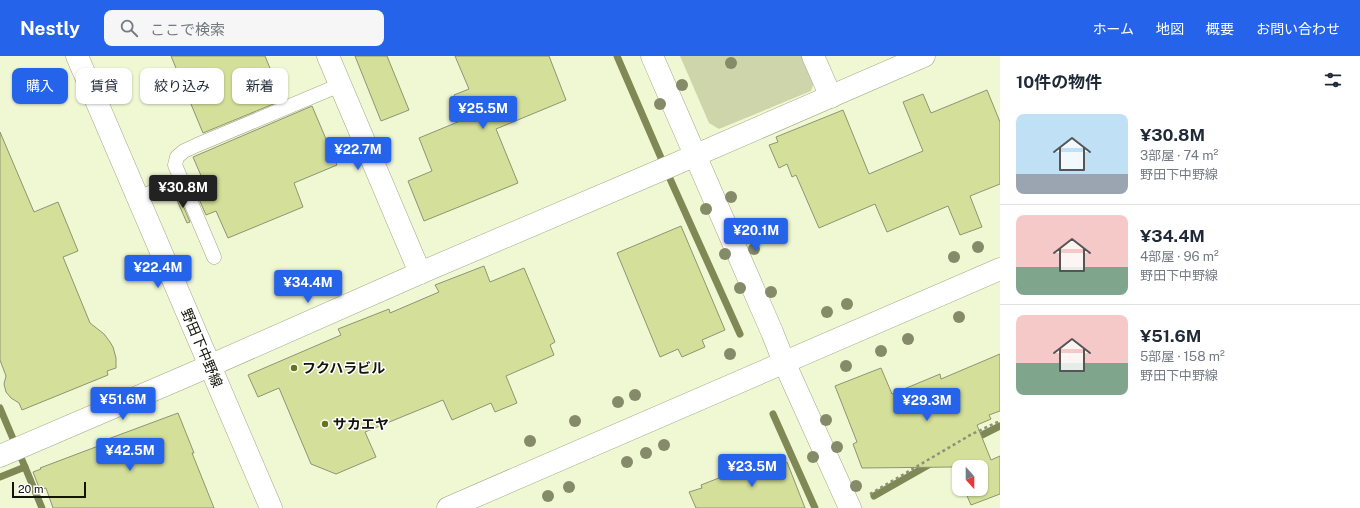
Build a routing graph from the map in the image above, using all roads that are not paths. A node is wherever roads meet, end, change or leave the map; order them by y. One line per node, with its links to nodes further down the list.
1 (77, 56): 10 (street, 野田下中野線)
2 (328, 56): 6 (street)
3 (652, 56): 8 (street)
4 (813, 56): 7 (street)
5 (924, 56): 7 (street)
6 (340, 85): 9 (lane); 13 (street)
7 (831, 97): 8 (street)
8 (695, 155): 13 (street); 14 (street)
9 (181, 180): 10 (lane); 11 (lane)
10 (138, 198): 15 (street, 野田下中野線)
11 (214, 257)
12 (1000, 269): 14 (street)
13 (420, 273): 15 (street)
14 (784, 362): 17 (street); 19 (street)
15 (210, 366): 16 (street); 18 (street, 野田下中野線)
16 (7, 453)
17 (857, 502)
18 (272, 508)
19 (448, 508)

